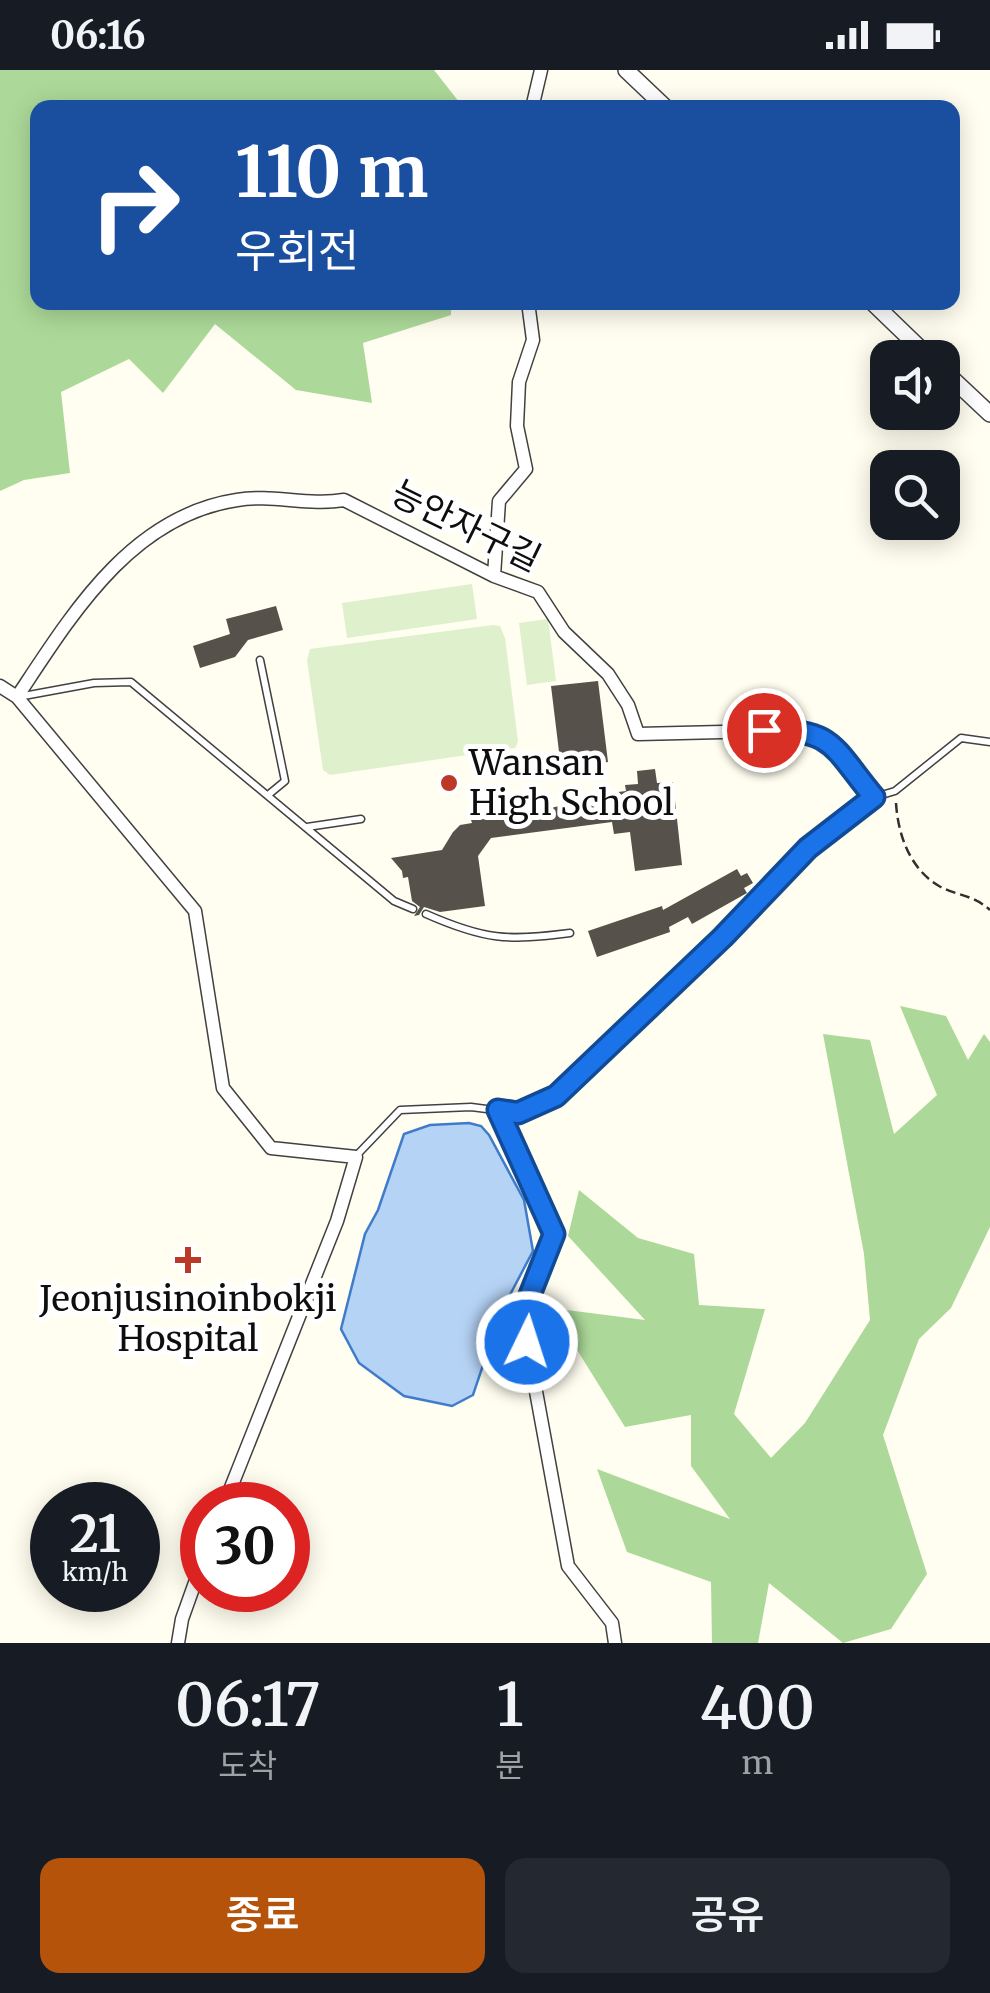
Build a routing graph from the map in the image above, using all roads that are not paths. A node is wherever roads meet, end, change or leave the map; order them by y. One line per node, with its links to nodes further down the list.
1 (541, 70): 3 (street)
2 (626, 70): 4 (street)
3 (534, 100)
4 (658, 100)
5 (529, 310): 10 (street)
6 (880, 310): 7 (street)
7 (911, 340)
8 (960, 386): 9 (street)
9 (990, 414)
10 (494, 576): 13 (street, 능안자구길); 16 (street, 능안자구길)
11 (260, 660): 15 (lane)
12 (0, 686): 13 (street)
13 (17, 697): 15 (lane); 23 (street)
14 (990, 742): 16 (lane)
15 (268, 796): 18 (lane)
16 (874, 797): 22 (lane)
17 (361, 819): 18 (lane)
18 (306, 827): 19 (lane)
19 (413, 909)
20 (426, 914): 21 (lane)
21 (570, 933)
22 (498, 1110): 23 (lane); 27 (street)
23 (356, 1156): 24 (street)
24 (233, 1482)
25 (184, 1612): 26 (street)
26 (178, 1643)
27 (615, 1643)

